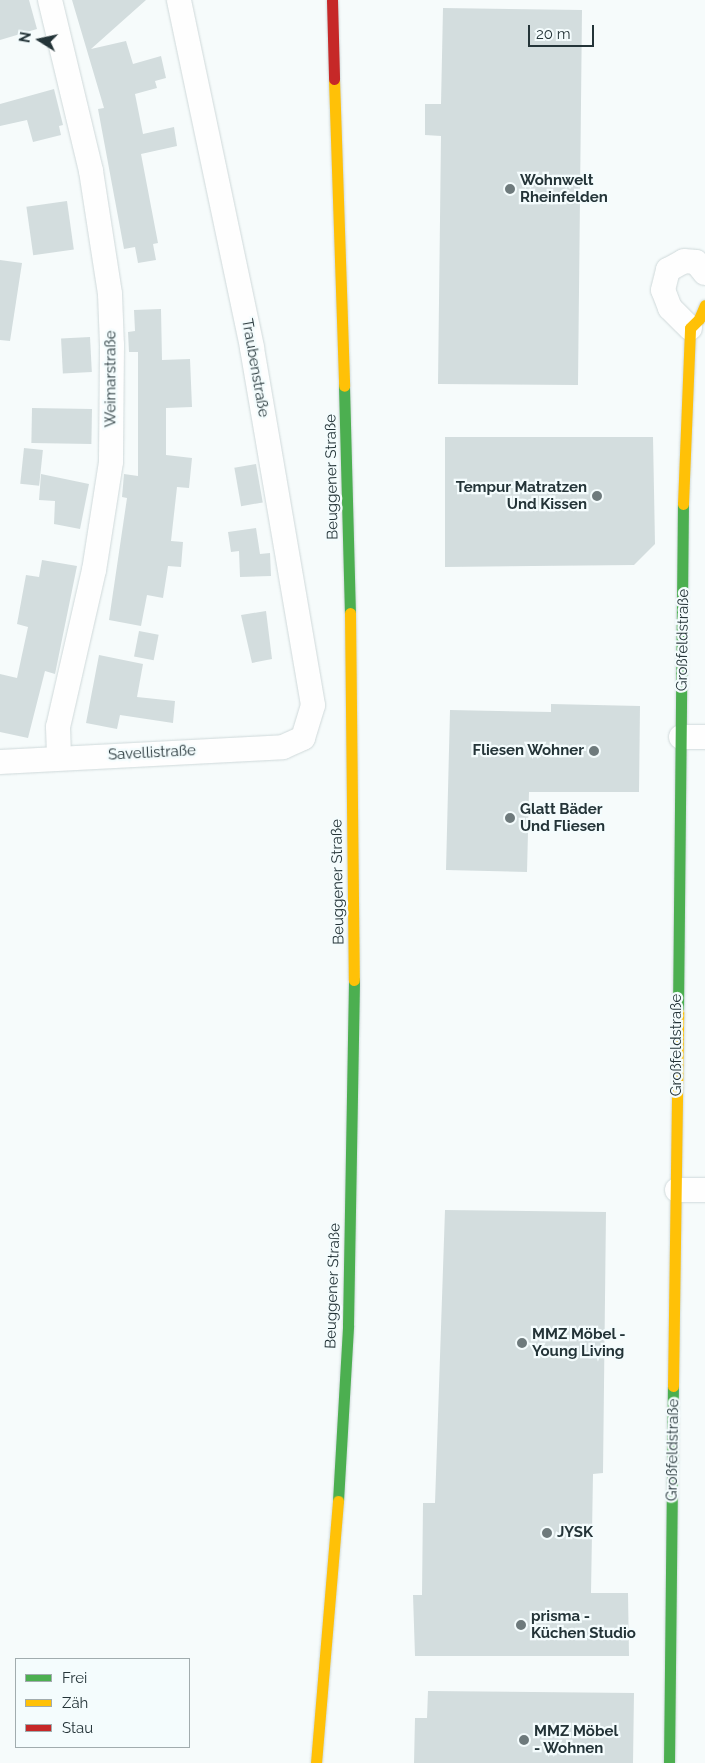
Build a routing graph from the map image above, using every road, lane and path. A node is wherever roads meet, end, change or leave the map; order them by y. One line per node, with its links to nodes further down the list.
1 (50, 0): 10 (street, Weimarstraße)
2 (179, 0): 9 (street, Traubenstraße)
3 (332, 0): 14 (main road, Beuggener Straße)
4 (705, 273): 6 (street)
5 (705, 305): 6 (main road)
6 (690, 328): 7 (main road, Großfeldstraße)
7 (681, 737): 8 (street); 12 (main road, Großfeldstraße)
8 (705, 737)
9 (303, 738): 10 (street, Savellistraße)
10 (59, 758): 11 (street, Savellistraße)
11 (0, 762)
12 (677, 1190): 13 (street); 15 (main road, Großfeldstraße)
13 (705, 1190)
14 (316, 1763)
15 (669, 1763)

